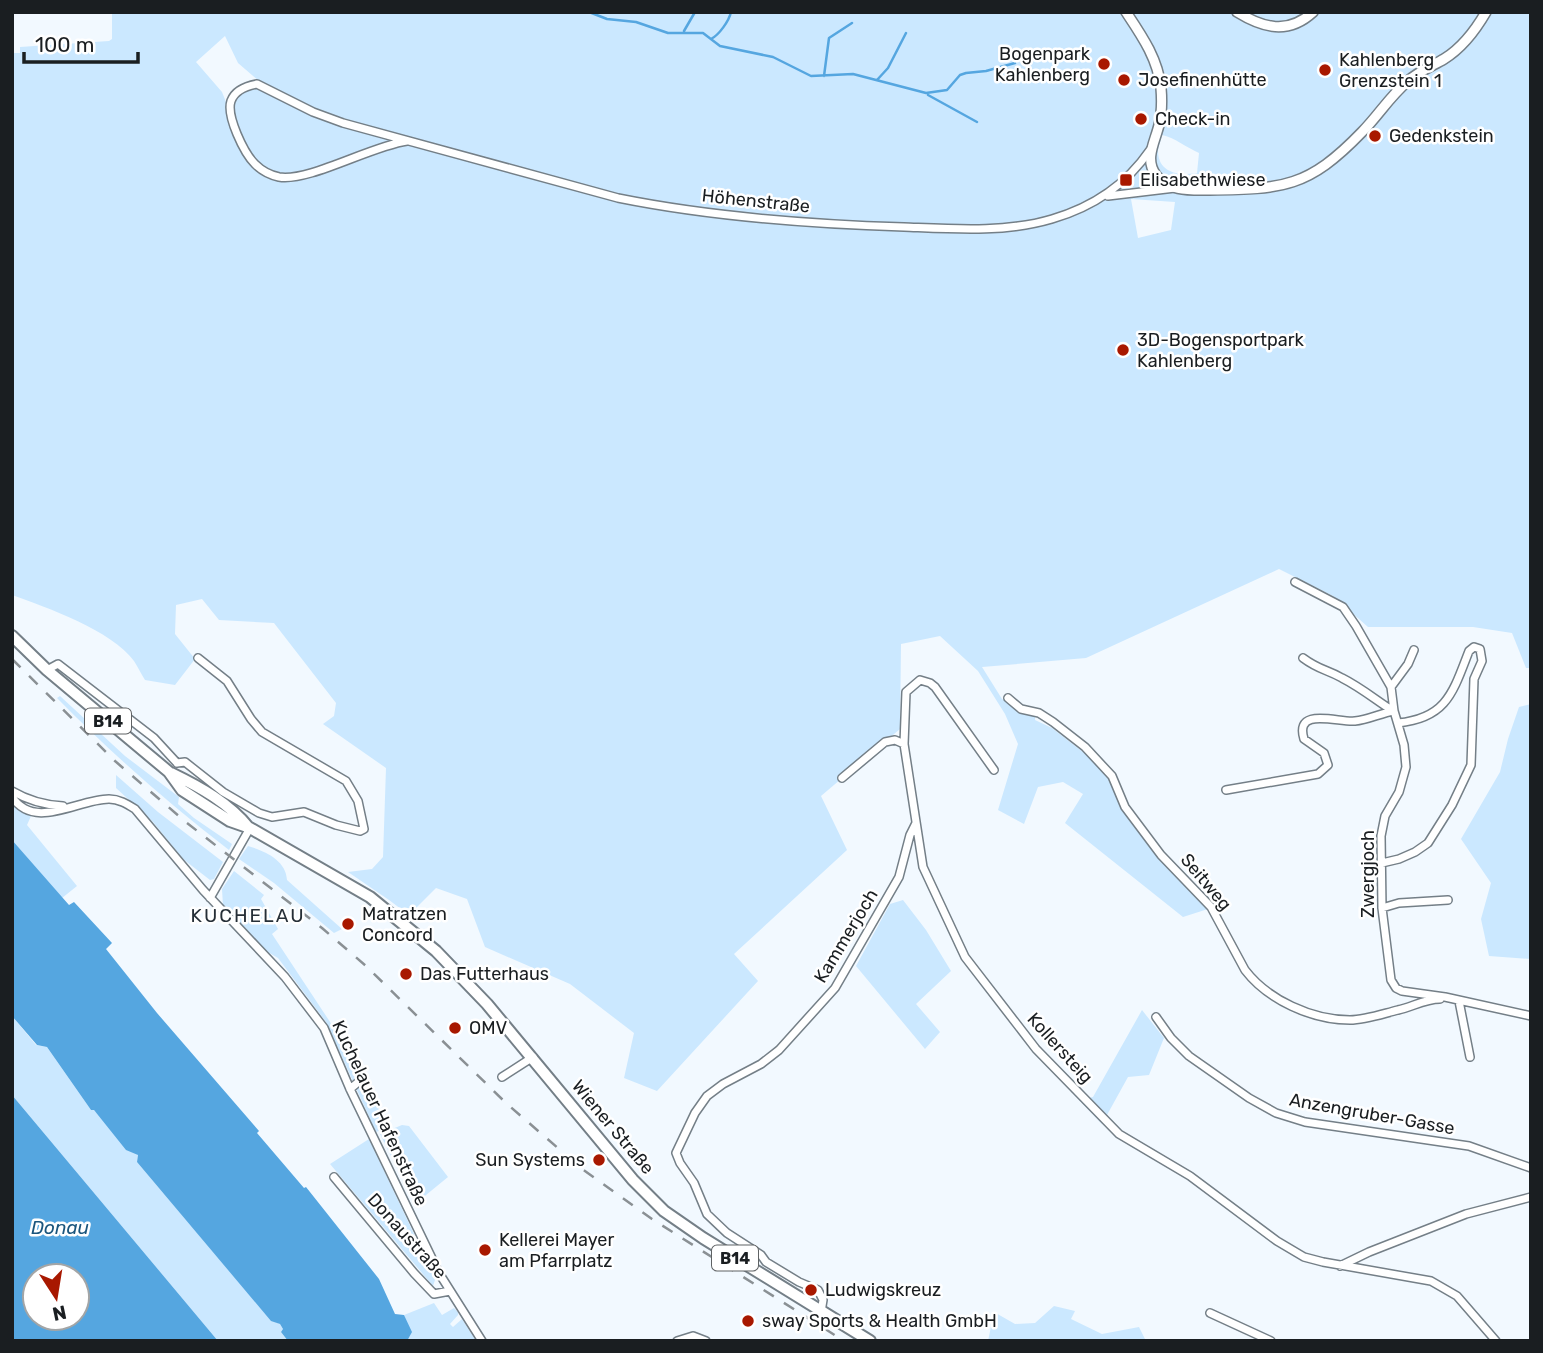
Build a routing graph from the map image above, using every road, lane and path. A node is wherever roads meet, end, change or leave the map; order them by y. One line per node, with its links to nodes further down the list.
1 (1126, 12): 6 (street, Höhenstraße)
2 (1237, 12): 3 (street)
3 (1313, 12)
4 (1486, 12): 7 (street, Höhenstraße)
5 (407, 141): 5 (street, Höhenstraße); 8 (street, Höhenstraße)
6 (1150, 150): 7 (street, Höhenstraße); 8 (street, Höhenstraße)
7 (1175, 188): 8 (street, Höhenstraße)
8 (1104, 197)
9 (1295, 582): 15 (street, Zwergjoch)
10 (12, 636): 14 (main road, B14)
11 (1414, 650): 15 (street)
12 (198, 658): 20 (street)
13 (1303, 658): 17 (street)
14 (47, 670): 20 (street); 22 (main road, B14)
15 (1391, 687): 17 (street, Zwergjoch)
16 (1008, 698): 34 (street, Seitweg)
17 (1394, 711): 18 (street, Zwergjoch); 24 (street)
18 (1398, 723): 30 (street, Zwergjoch); 30 (street)
19 (904, 744): 21 (street, Kollersteig); 23 (street); 28 (street, Kollersteig)
20 (177, 763): 22 (street)
21 (994, 770)
22 (169, 772): 29 (main road, B14)
23 (842, 778)
24 (1226, 789)
25 (12, 791): 27 (street, Kuchelauer Hafenstraße)
26 (12, 797): 27 (street, Kuchelauer Hafenstraße)
27 (71, 806): 31 (street, Kuchelauer Hafenstraße)
28 (916, 822): 45 (street, Kollersteig); 47 (street, Kammerjoch)
29 (250, 828): 31 (street); 37 (main road, Wiener Straße / B14)
30 (1382, 863): 33 (street, Zwergjoch)
31 (210, 898): 41 (street, Kuchelauer Hafenstraße)
32 (1448, 901): 33 (street)
33 (1382, 908): 34 (street, Zwergjoch)
34 (1455, 1000): 35 (street); 38 (street)
35 (1531, 1016)
36 (1156, 1017): 42 (street, Anzengruber-Gasse)
37 (533, 1057): 39 (street); 47 (main road, Wiener Straße / B14)
38 (1470, 1057)
39 (502, 1077)
40 (362, 1079): 41 (street)
41 (349, 1088): 46 (street, Kuchelauer Hafenstraße)
42 (1531, 1168)
43 (334, 1177): 46 (street, Donaustraße)
44 (1531, 1197): 45 (street)
45 (1340, 1266): 54 (street, Kollersteig)
46 (450, 1291): 49 (street, Donaustraße)
47 (821, 1311): 52 (main road, Wiener Straße / B14)
48 (1210, 1313): 53 (street)
49 (482, 1341)
50 (677, 1341): 51 (street)
51 (706, 1341)
52 (870, 1341)
53 (1271, 1341)
54 (1496, 1341)

